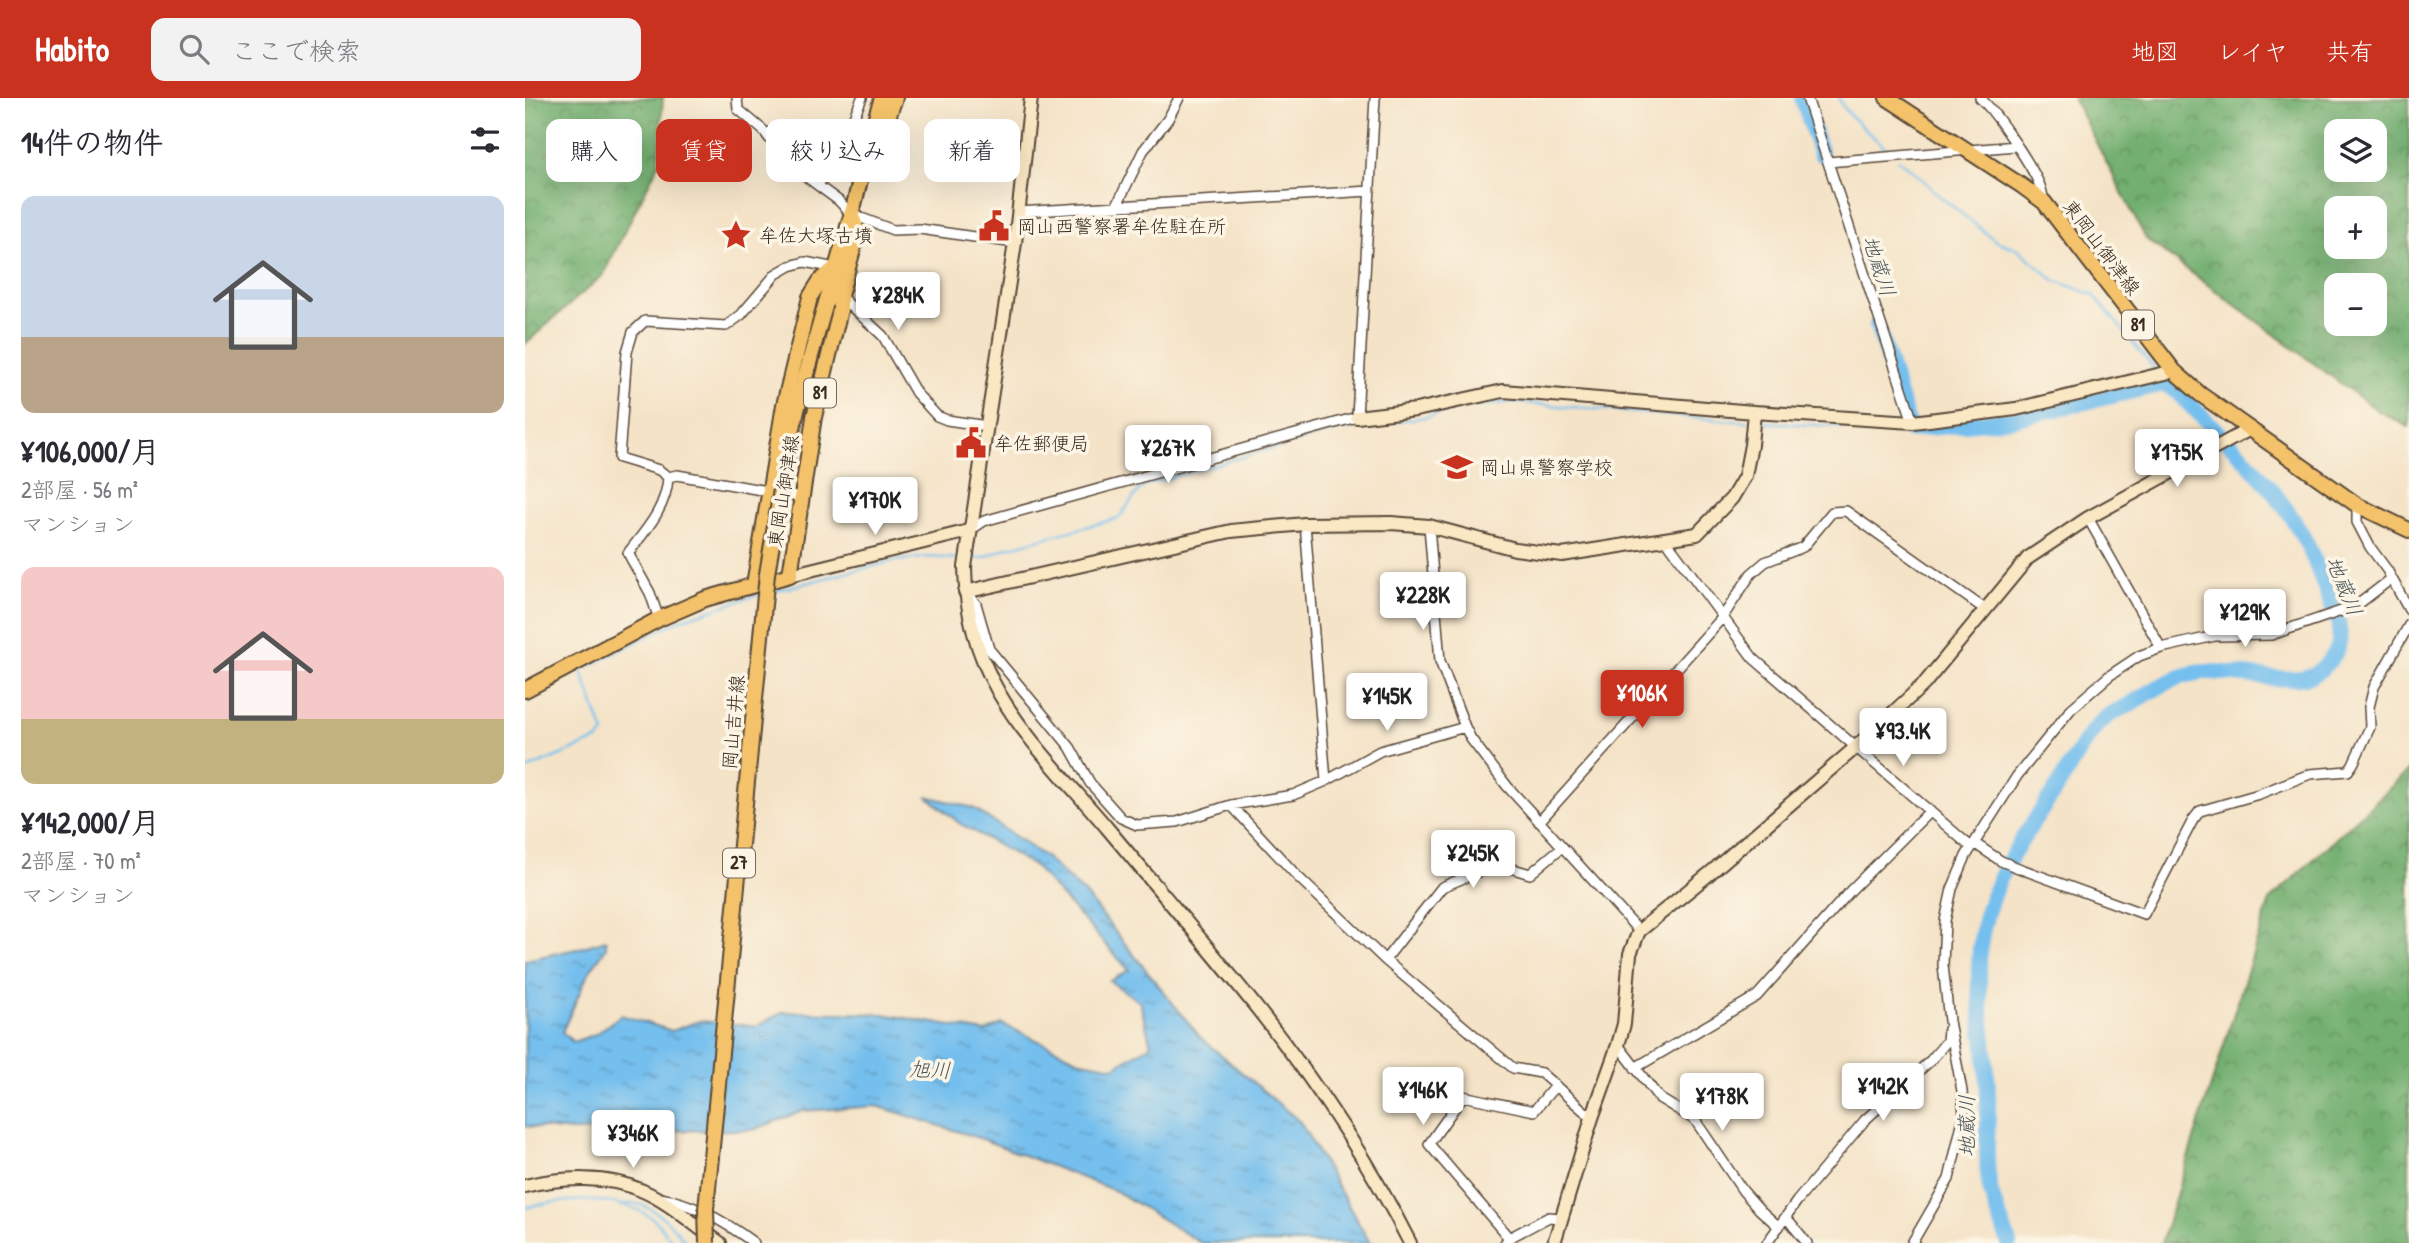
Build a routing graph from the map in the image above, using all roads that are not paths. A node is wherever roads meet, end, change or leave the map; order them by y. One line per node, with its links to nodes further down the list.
1 (737, 98): 14 (street)
2 (862, 98): 14 (street)
3 (882, 98): 19 (main road, 岡山吉井線 / 27)
4 (895, 98): 19 (main road, 岡山吉井線 / 27)
5 (1031, 98): 18 (street)
6 (1179, 98): 17 (street)
7 (1375, 98): 15 (street)
8 (1807, 98): 13 (street)
9 (1887, 98): 12 (main road, 東岡山御津線 / 81)
10 (1980, 98): 11 (street)
11 (2016, 146): 12 (street); 16 (street)
12 (1966, 150): 13 (street); 16 (main road, 東岡山御津線 / 81)
13 (1828, 162): 26 (street)
14 (818, 185): 19 (street)
15 (1370, 191): 17 (street); 25 (street)
16 (2044, 202): 23 (main road, 東岡山御津線 / 81)
17 (1116, 207): 18 (street)
18 (1018, 212): 20 (street)
19 (851, 214): 20 (street); 21 (main road, 岡山吉井線 / 27); 22 (main road, 東岡山御津線 / 81)
20 (1015, 243): 27 (street)
21 (835, 268): 22 (main road, 岡山吉井線 / 27); 29 (street); 30 (main road, 東岡山御津線 / 81)
22 (834, 295): 27 (street); 31 (main road, 東岡山御津線 / 81); 70 (main road, 岡山吉井線 / 27, bridge)
23 (2174, 371): 26 (street); 28 (main road, 東岡山御津線 / 81)
24 (1754, 412): 25 (street); 26 (street); 38 (street)
25 (1357, 417): 37 (street)
26 (1913, 422)
27 (987, 426): 37 (street)
28 (2248, 430): 32 (main road, 東岡山御津線 / 81); 33 (street)
29 (669, 477): 30 (street); 46 (street)
30 (768, 492): 31 (street); 41 (main road, 東岡山御津線 / 81)
31 (801, 497): 39 (main road, 東岡山御津線 / 81)
32 (2357, 505): 36 (main road, 東岡山御津線 / 81); 40 (street)
33 (2088, 518): 43 (street); 48 (street)
34 (1305, 524): 35 (street); 42 (street); 52 (street)
35 (1429, 526): 38 (street); 50 (street)
36 (2409, 530)
37 (968, 536): 39 (street); 42 (street)
38 (1666, 540): 45 (street)
39 (790, 575): 41 (main road, 東岡山御津線)
40 (2391, 579): 44 (street); 48 (street)
41 (754, 585): 46 (main road, 東岡山御津線)
42 (965, 592): 53 (street); 74 (street)
43 (1986, 610): 45 (street); 51 (street)
44 (2409, 610)
45 (1722, 618): 51 (street); 55 (street)
46 (659, 619): 49 (main road, 東岡山御津線)
47 (2409, 625): 56 (street)
48 (2161, 648): 56 (street)
49 (525, 690)
50 (1465, 727): 52 (street); 55 (street)
51 (1855, 748): 54 (street); 58 (street)
52 (1326, 781): 53 (street)
53 (1231, 805): 59 (street)
54 (1930, 811): 56 (street); 62 (street)
55 (1539, 822): 57 (street)
56 (1972, 845): 60 (street)
57 (1562, 847): 58 (street); 59 (street)
58 (1639, 930): 61 (street)
59 (1385, 960): 63 (street)
60 (1949, 1021): 67 (street); 78 (street)
61 (1618, 1045): 62 (street); 64 (street)
62 (1635, 1068): 69 (street)
63 (1555, 1086): 64 (street); 71 (street)
64 (1592, 1118): 68 (street)
65 (525, 1186): 66 (street)
66 (655, 1197): 70 (street); 73 (street)
67 (1786, 1217): 69 (street); 77 (street)
68 (1560, 1218): 71 (street); 75 (street)
69 (1779, 1227): 76 (street)
70 (704, 1240): 72 (street)
71 (1507, 1240)
72 (720, 1243)
73 (754, 1243)
74 (1410, 1243)
75 (1554, 1243)
76 (1767, 1243)
77 (1807, 1243)
78 (1912, 1243)

